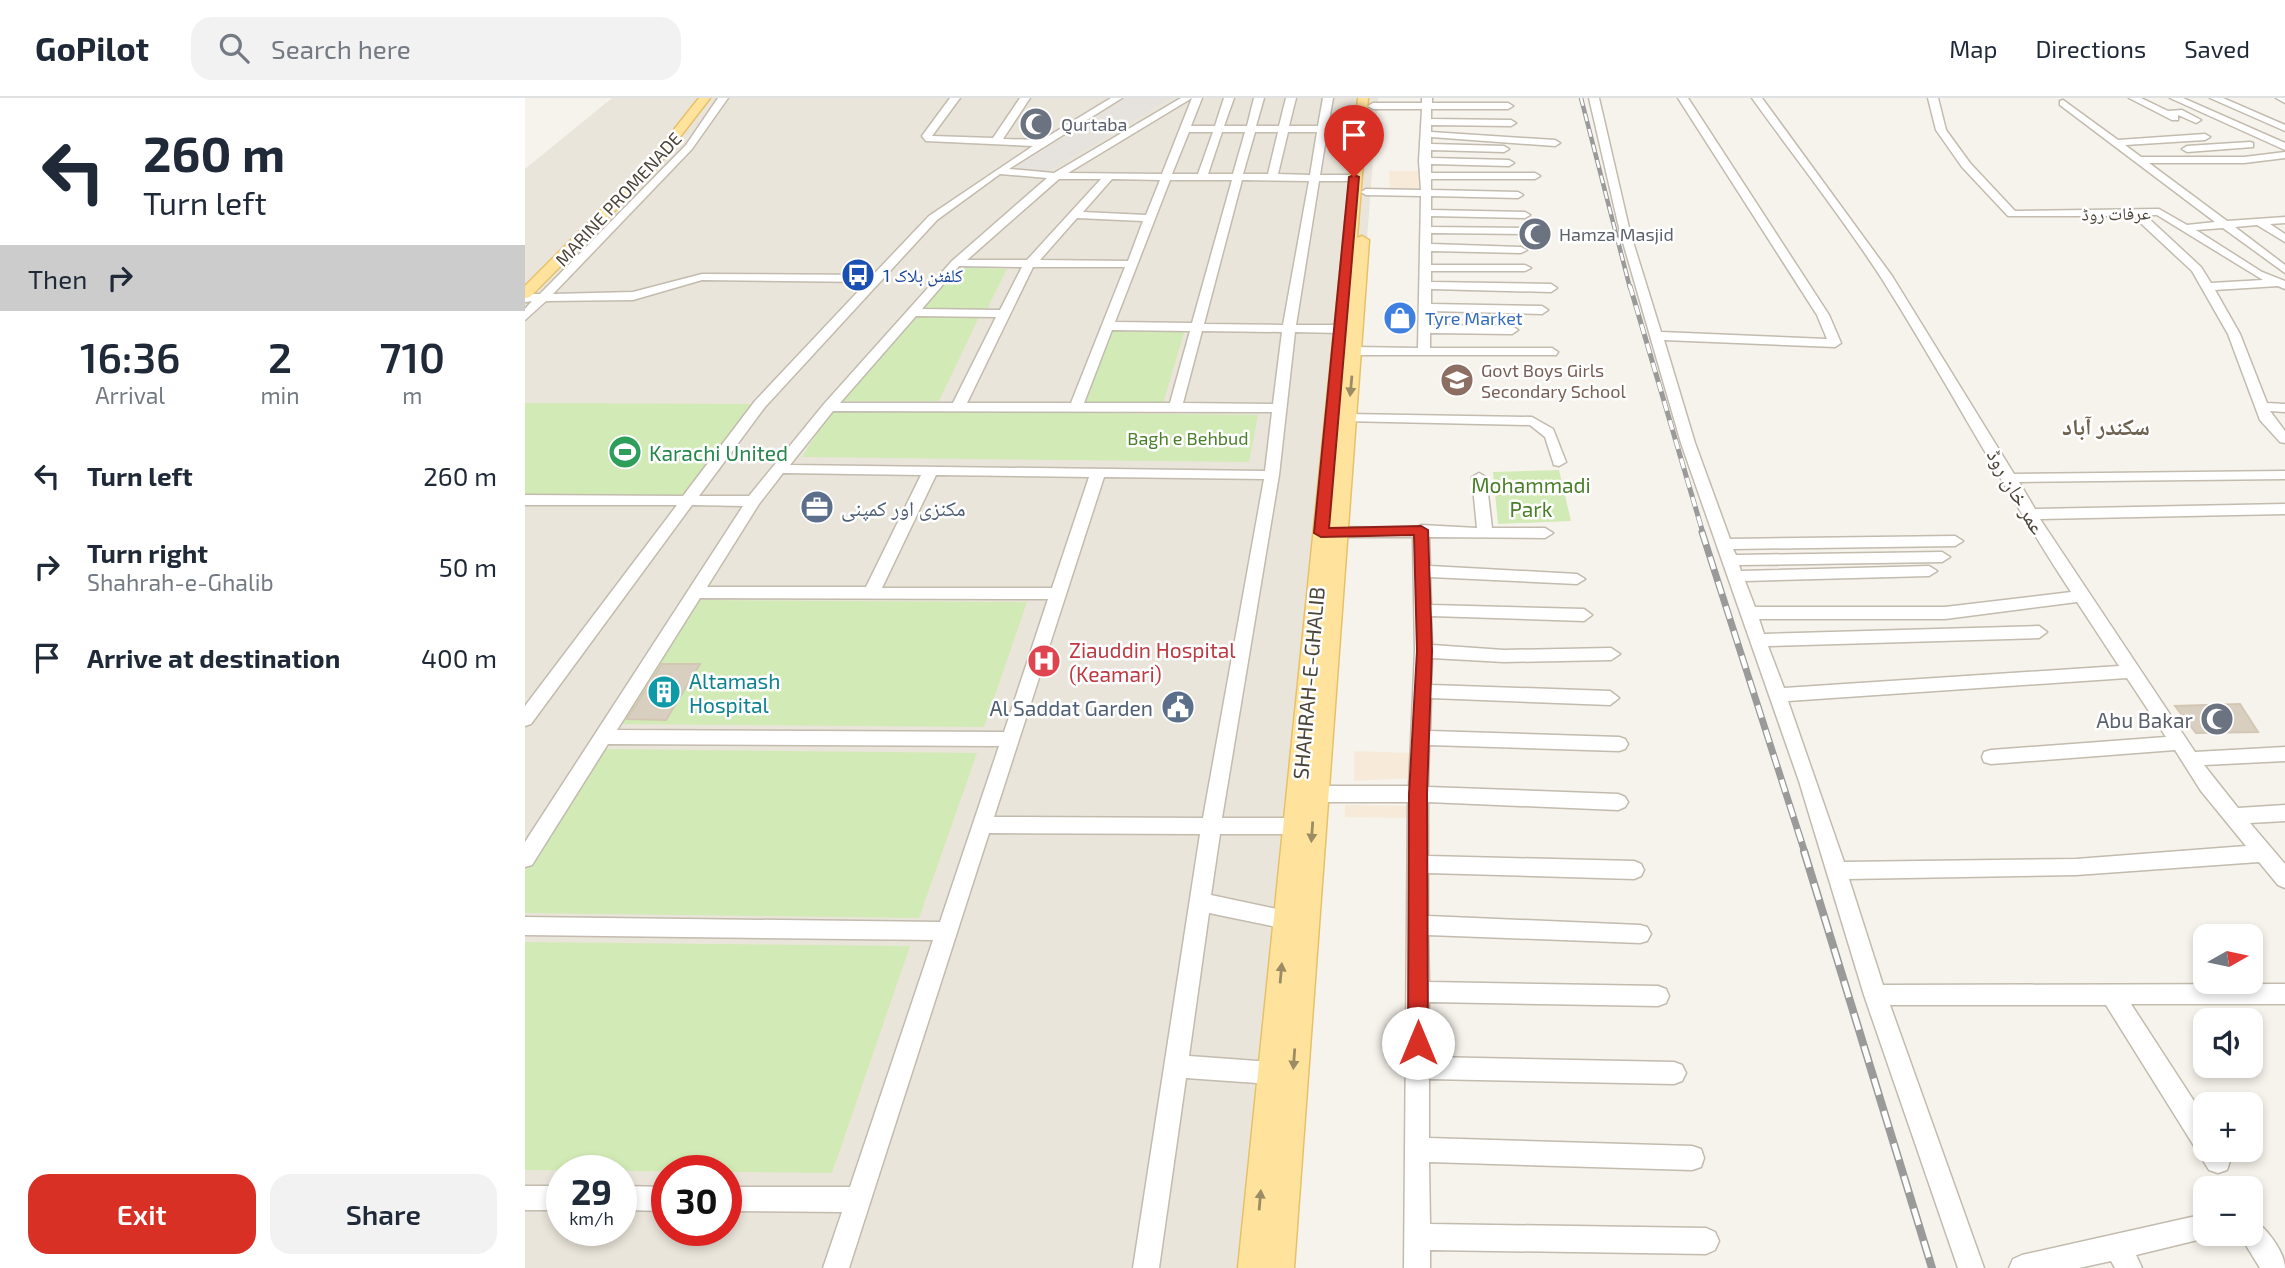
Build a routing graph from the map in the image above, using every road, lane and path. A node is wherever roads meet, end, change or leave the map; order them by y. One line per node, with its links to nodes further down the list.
1 (693, 98): 83 (main road, MARINE PROMENADE)
2 (705, 98): 88 (main road, MARINE PROMENADE)
3 (723, 98): 89 (street)
4 (955, 98): 38 (street)
5 (1025, 98): 38 (street)
6 (1117, 98): 39 (street)
7 (1187, 98): 50 (street)
8 (1197, 98): 30 (street)
9 (1229, 98): 28 (street)
10 (1259, 98): 31 (street)
11 (1291, 98): 32 (street)
12 (1328, 98): 33 (street)
13 (1594, 98): 101 (street)
14 (1683, 98): 101 (street)
15 (1756, 98): 121 (street, عمر خان روڈ)
16 (1933, 98): 62 (street, عرفات روڈ)
17 (2134, 98): 24 (street)
18 (2175, 98): 43 (street)
19 (2215, 98): 29 (street)
20 (1370, 101): 21 (street); 34 (main road, SHAHRAH-E-GHALIB); 59 (main road, SHAHRAH-E-GHALIB)
21 (1427, 102): 22 (street); 25 (street)
22 (1507, 102): 25 (street)
23 (2063, 103): 36 (street)
24 (2167, 114): 37 (street); 41 (street)
25 (1426, 122): 35 (street)
26 (2184, 126): 27 (street)
27 (2171, 127)
28 (1219, 128): 30 (street); 31 (street); 55 (street)
29 (2285, 128)
30 (1182, 129): 51 (street)
31 (1251, 129): 32 (street); 56 (street)
32 (1286, 129): 33 (street); 57 (street)
33 (1324, 129): 34 (street); 58 (street)
34 (1359, 129): 59 (main road, SHAHRAH-E-GHALIB)
35 (1425, 135): 40 (street); 42 (street)
36 (2116, 137): 37 (street); 46 (street)
37 (2171, 139): 41 (street)
38 (995, 143): 39 (street)
39 (1044, 143): 49 (street)
40 (1555, 143)
41 (2250, 145): 45 (street)
42 (1425, 147): 44 (street); 47 (street)
43 (2285, 147)
44 (1514, 149)
45 (2280, 156): 46 (street)
46 (2140, 160): 69 (street)
47 (1425, 161): 48 (street); 52 (street)
48 (1510, 163)
49 (998, 171): 50 (street); 82 (street)
50 (1056, 176): 54 (street); 76 (street)
51 (1165, 176): 54 (street); 55 (street); 66 (street)
52 (1424, 176): 53 (street); 60 (street)
53 (1535, 176)
54 (1109, 177): 64 (street)
55 (1202, 177): 56 (street)
56 (1237, 177): 57 (street); 96 (street)
57 (1272, 177): 58 (street)
58 (1316, 178): 59 (street); 97 (street)
59 (1360, 185): 60 (street); 98 (main road, SHAHRAH-E-GHALIB); 102 (main road, SHAHRAH-E-GHALIB)
60 (1424, 193): 61 (street); 63 (street)
61 (1518, 195)
62 (2136, 212): 70 (street, عرفات روڈ); 86 (street)
63 (1424, 213): 65 (street); 71 (street)
64 (1074, 215): 66 (street); 78 (street)
65 (1525, 215)
66 (1150, 218): 77 (street)
67 (2285, 220): 68 (street)
68 (2259, 222): 69 (street); 73 (street)
69 (2225, 224): 70 (street); 81 (street)
70 (2184, 228): 84 (street, عرفات روڈ)
71 (1424, 230): 72 (street); 74 (street)
72 (1530, 231)
73 (2285, 239)
74 (1424, 247): 75 (street); 79 (street)
75 (1521, 250)
76 (956, 263): 78 (street); 92 (street)
77 (1134, 264): 78 (street); 95 (street)
78 (1028, 266): 93 (street)
79 (1424, 268): 80 (street); 85 (street)
80 (1525, 268)
81 (2285, 270)
82 (877, 279): 89 (street); 124 (street)
83 (525, 282)
84 (2282, 284): 86 (street)
85 (1424, 285): 87 (street); 90 (street)
86 (2207, 287): 108 (street)
87 (1551, 288)
88 (525, 296): 89 (street)
89 (545, 298): 94 (street)
90 (1425, 307): 91 (street); 99 (street)
91 (1542, 310)
92 (913, 312): 93 (street); 105 (street)
93 (1004, 314): 106 (street)
94 (525, 316)
95 (1109, 326): 96 (street); 107 (street)
96 (1199, 327): 97 (street); 109 (street)
97 (1289, 328): 98 (street); 110 (street)
98 (1340, 329): 129 (main road, SHAHRAH-E-GHALIB)
99 (1424, 329): 100 (street); 103 (street)
100 (1512, 330)
101 (1656, 336): 133 (street)
102 (1354, 351): 103 (street); 112 (main road, SHAHRAH-E-GHALIB, one-way to 112)
103 (1424, 352): 104 (street)
104 (1552, 352)
105 (829, 407): 106 (street); 115 (street)
106 (958, 407): 107 (street)
107 (1076, 407): 109 (street)
108 (2262, 407): 111 (street); 113 (street)
109 (1175, 408): 110 (street)
110 (1280, 408): 118 (street)
111 (2285, 408)
112 (1348, 418): 114 (street); 129 (main road, SHAHRAH-E-GHALIB)
113 (2285, 439)
114 (1559, 462)
115 (779, 469): 116 (street); 123 (street)
116 (930, 472): 117 (street); 138 (street)
117 (1098, 473): 118 (street); 139 (street)
118 (1272, 475): 166 (street)
119 (2285, 475): 121 (street)
120 (1479, 477): 128 (street)
121 (2010, 478): 126 (street, عمر خان روڈ)
122 (525, 500): 124 (street)
123 (753, 501): 124 (street); 137 (street)
124 (688, 502): 152 (street)
125 (2285, 509): 126 (street)
126 (2030, 514): 140 (street, عمر خان روڈ)
127 (1421, 530): 128 (street); 129 (street); 134 (street)
128 (1485, 531): 130 (street)
129 (1330, 532): 160 (main road, SHAHRAH-E-GHALIB)
130 (1545, 533)
131 (1955, 541): 133 (street)
132 (1942, 557): 133 (street)
133 (1730, 560): 135 (street); 142 (street)
134 (1422, 571): 136 (street); 141 (street)
135 (1929, 571)
136 (1577, 579)
137 (695, 592): 138 (street); 153 (street)
138 (871, 594): 139 (street)
139 (1059, 594): 155 (street)
140 (2082, 596): 142 (street); 148 (street, عمر خان روڈ)
141 (1423, 610): 143 (street); 146 (street)
142 (1749, 613): 145 (street)
143 (1584, 615)
144 (2039, 632): 145 (street)
145 (1758, 640): 150 (street)
146 (1425, 651): 147 (street); 149 (street)
147 (1611, 654)
148 (2132, 671): 150 (street); 157 (street, عمر خان روڈ)
149 (1423, 691): 151 (street); 154 (street)
150 (1778, 695): 172 (street)
151 (1610, 698)
152 (525, 719)
153 (603, 737): 155 (street); 169 (street)
154 (1421, 738): 156 (street); 161 (street)
155 (1012, 739): 165 (street)
156 (1619, 744)
157 (2185, 751): 158 (street); 159 (street); 164 (street, عمر خان روڈ)
158 (2285, 754)
159 (1991, 757)
160 (1306, 794): 161 (street); 167 (main road, SHAHRAH-E-GHALIB); 204 (main road, SHAHRAH-E-GHALIB, one-way to 204)
161 (1418, 794): 162 (street); 170 (street)
162 (1618, 802)
163 (2285, 813): 164 (street)
164 (2233, 816): 168 (street, عمر خان روڈ)
165 (984, 825): 166 (street); 178 (street)
166 (1211, 825): 167 (street); 174 (street)
167 (1294, 826): 175 (main road, SHAHRAH-E-GHALIB)
168 (2263, 853): 172 (street); 173 (street, عمر خان روڈ)
169 (525, 859)
170 (1418, 864): 171 (street); 176 (street)
171 (1634, 870)
172 (1836, 871): 182 (street)
173 (2285, 879)
174 (1201, 902): 175 (street); 185 (street)
175 (1286, 920): 187 (main road, SHAHRAH-E-GHALIB, one-way to 175)
176 (1418, 925): 179 (street); 180 (street)
177 (525, 926): 178 (street)
178 (949, 931): 195 (street)
179 (1640, 934)
180 (1418, 992): 184 (street); 186 (street)
181 (2112, 994): 182 (street); 183 (street); 189 (street)
182 (1875, 995): 206 (street)
183 (2285, 995)
184 (1658, 996)
185 (1176, 1066): 187 (street); 202 (street)
186 (1418, 1068): 188 (street); 190 (street)
187 (1271, 1073): 203 (main road, SHAHRAH-E-GHALIB, one-way to 187)
188 (1674, 1073)
189 (2193, 1122)
190 (1418, 1150): 191 (street); 197 (street)
191 (1692, 1158)
192 (525, 1198): 193 (street)
193 (546, 1198)
194 (742, 1199): 195 (street)
195 (858, 1200): 201 (street)
196 (2193, 1232): 200 (street)
197 (1417, 1237): 198 (street); 205 (street)
198 (1706, 1241)
199 (2260, 1246): 208 (street)
200 (2124, 1258): 207 (street)
201 (836, 1268)
202 (1146, 1268)
203 (1254, 1268)
204 (1278, 1268)
205 (1417, 1268)
206 (1971, 1268)
207 (2022, 1268)
208 (2275, 1268)

